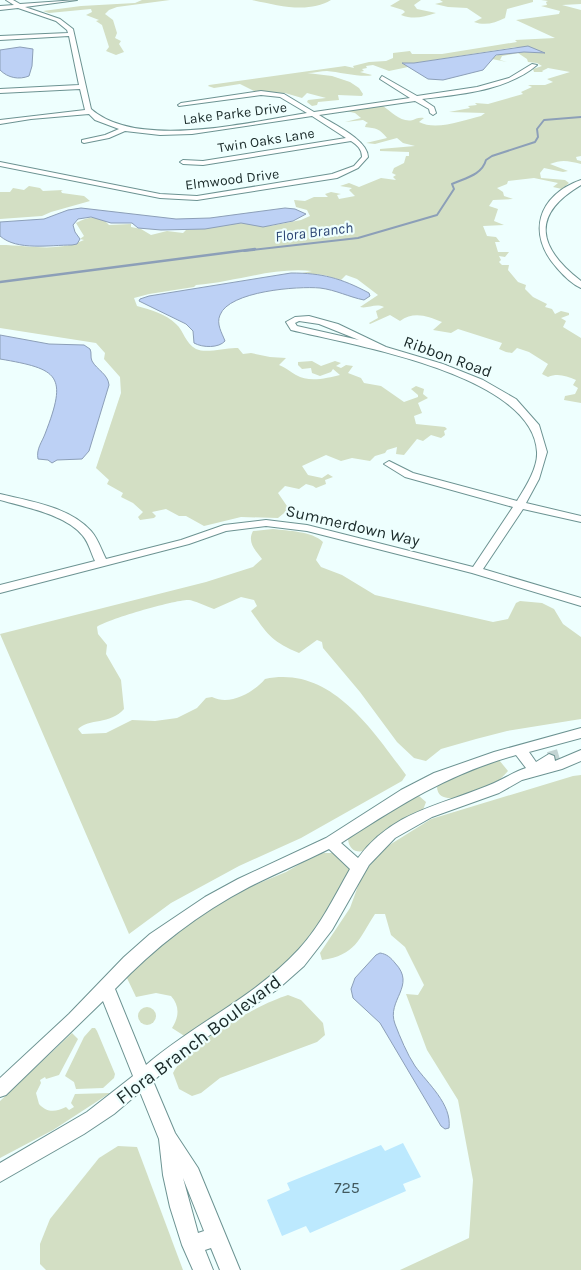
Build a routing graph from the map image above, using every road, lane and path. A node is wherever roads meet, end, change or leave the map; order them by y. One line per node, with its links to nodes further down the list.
1 (9, 0): 3 (street)
2 (74, 0): 3 (street)
3 (18, 6): 4 (street); 5 (street)
4 (0, 8)
5 (71, 34): 6 (street); 9 (street)
6 (0, 38)
7 (534, 65): 11 (street, Lake Parke Drive)
8 (382, 78): 11 (street)
9 (83, 87): 10 (street); 13 (street)
10 (0, 91)
11 (418, 98): 14 (street); 15 (street, Lake Parke Drive)
12 (181, 105): 15 (street, Elmwood Drive)
13 (89, 112): 16 (street); 17 (street, Lake Parke Drive)
14 (433, 113)
15 (315, 114): 17 (street, Lake Parke Drive); 18 (street, Elmwood Drive)
16 (0, 122)
17 (126, 128): 19 (street)
18 (352, 139): 20 (street, Twin Oaks Lane); 21 (street, Elmwood Drive)
19 (84, 141)
20 (183, 162)
21 (0, 164)
22 (581, 182): 23 (street)
23 (581, 285)
24 (382, 348): 24 (street, Ribbon Road); 28 (street, Ribbon Road)
25 (389, 464): 28 (street)
26 (0, 497): 27 (street)
27 (13, 501): 29 (street); 31 (street)
28 (520, 505): 30 (street); 32 (street, Ribbon Road)
29 (0, 509)
30 (581, 518)
31 (102, 563): 32 (street, Summerdown Way); 33 (street, Summerdown Way)
32 (476, 572): 34 (street, Summerdown Way)
33 (0, 589)
34 (581, 602)
35 (581, 733): 36 (street)
36 (519, 749): 38 (street); 39 (street)
37 (581, 755): 38 (street, Flora Branch Boulevard); 38 (street)
38 (535, 771): 40 (street, Flora Branch Boulevard)
39 (331, 842): 40 (street); 41 (street)
40 (358, 867): 42 (street, Flora Branch Boulevard)
41 (106, 988): 42 (street); 43 (street)
42 (142, 1078): 44 (street); 45 (street, Flora Branch Boulevard)
43 (0, 1089)
44 (168, 1138): 46 (street); 47 (street)
45 (0, 1173)
46 (216, 1236): 47 (street); 49 (street)
47 (192, 1245): 48 (street)
48 (203, 1270)
49 (230, 1270)

